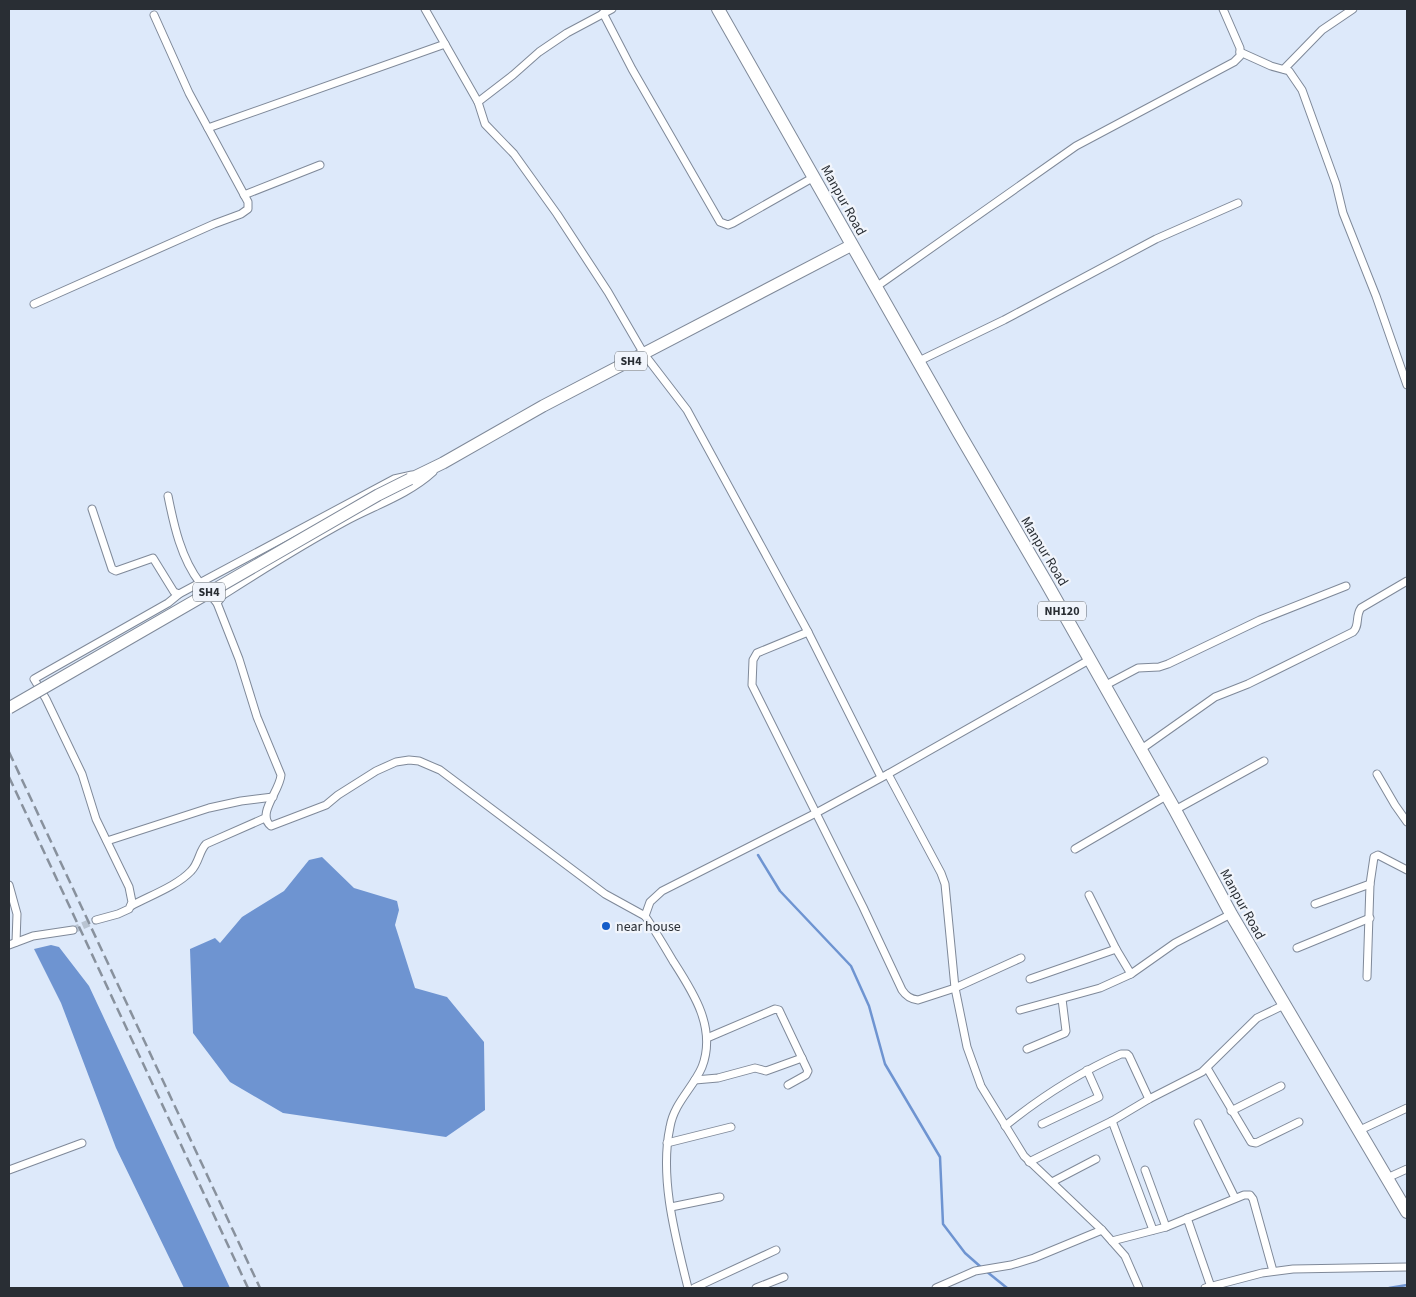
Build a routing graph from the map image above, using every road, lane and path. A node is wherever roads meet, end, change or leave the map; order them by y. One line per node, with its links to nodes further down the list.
1 (425, 9): 8 (street)
2 (612, 9): 6 (street)
3 (718, 9): 14 (highway, Manpur Road / NH120)
4 (1223, 9): 9 (street)
5 (1353, 9): 10 (street)
6 (603, 13): 11 (street); 14 (street)
7 (154, 15): 12 (street)
8 (445, 44): 11 (street); 12 (street)
9 (1240, 52): 10 (street); 18 (street)
10 (1284, 69): 22 (street)
11 (478, 102): 20 (street)
12 (208, 128): 15 (street)
13 (320, 165): 15 (street)
14 (814, 177): 17 (highway, Manpur Road / NH120)
15 (244, 195): 19 (street)
16 (1238, 203): 21 (street)
17 (852, 244): 18 (highway, Manpur Road / NH120); 20 (main road, SH4)
18 (876, 287): 21 (highway, Manpur Road / NH120)
19 (34, 304)
20 (644, 354): 23 (main road, SH4); 32 (street)
21 (919, 361): 33 (highway, Manpur Road / NH120)
22 (1407, 385)
23 (443, 463): 24 (main road, SH4); 31 (street)
24 (415, 476): 28 (street); 35 (main road, SH4, bridge)
25 (168, 496): 28 (street)
26 (92, 509): 30 (street)
27 (1407, 580): 36 (street)
28 (200, 584): 30 (street); 31 (street)
29 (1346, 586): 34 (street)
30 (179, 594): 47 (street)
31 (217, 603): 42 (street)
32 (808, 632): 40 (street); 44 (street)
33 (1089, 660): 34 (highway, Manpur Road / NH120); 38 (street)
34 (1104, 686): 36 (highway, Manpur Road / NH120)
35 (9, 708)
36 (1140, 750): 41 (highway, Manpur Road / NH120)
37 (1264, 761): 43 (street)
38 (888, 774): 40 (street); 67 (street)
39 (1377, 774): 46 (street)
40 (881, 778): 44 (street)
41 (1166, 796): 43 (highway, Manpur Road / NH120); 48 (street)
42 (273, 797): 45 (street); 47 (street)
43 (1175, 810): 55 (highway, Manpur Road / NH120)
44 (816, 813): 56 (street); 67 (street)
45 (265, 818): 54 (street); 56 (street)
46 (1407, 822)
47 (107, 841): 54 (street)
48 (1074, 850)
49 (1407, 870): 50 (street)
50 (1370, 884): 53 (street); 57 (street)
51 (9, 886): 60 (street)
52 (1089, 895): 62 (street)
53 (1315, 904)
54 (131, 906): 58 (street)
55 (1231, 914): 64 (street); 69 (highway, Manpur Road / NH120)
56 (645, 916): 71 (street)
57 (1370, 918): 61 (street); 65 (street)
58 (96, 920)
59 (73, 930): 60 (street)
60 (12, 944)
61 (1297, 948)
62 (1116, 949): 64 (street); 66 (street)
63 (1021, 958): 67 (street)
64 (1131, 974): 68 (street)
65 (1367, 977)
66 (1030, 979)
67 (956, 988): 86 (street)
68 (1062, 999): 70 (street); 72 (street)
69 (1284, 1005): 74 (street); 88 (highway, Manpur Road / NH120)
70 (1020, 1010)
71 (707, 1038): 73 (street); 76 (street)
72 (1027, 1049)
73 (802, 1058): 76 (street); 77 (street)
74 (1207, 1068): 79 (street); 81 (street)
75 (1086, 1070): 79 (street); 85 (street); 86 (street)
76 (695, 1080): 90 (street)
77 (788, 1085)
78 (1281, 1086): 81 (street)
79 (1149, 1099): 82 (street)
80 (1407, 1108): 88 (street)
81 (1231, 1111): 83 (street)
82 (1112, 1120): 92 (street); 105 (street)
83 (1299, 1122)
84 (1198, 1123): 99 (street)
85 (1042, 1124)
86 (1005, 1126): 92 (street)
87 (731, 1127): 90 (street)
88 (1360, 1130): 96 (highway, Manpur Road / NH120)
89 (82, 1143): 94 (street)
90 (667, 1143): 100 (street)
91 (1096, 1159): 97 (street)
92 (1029, 1162): 97 (street)
93 (1407, 1169): 96 (street)
94 (9, 1170)
95 (1144, 1170): 103 (street)
96 (1387, 1178): 101 (highway, Manpur Road / NH120)
97 (1052, 1182): 104 (street)
98 (720, 1196): 100 (street)
99 (1235, 1198): 102 (street); 109 (street)
100 (671, 1207): 112 (street)
101 (1407, 1212)
102 (1187, 1218): 103 (street); 111 (street)
103 (1166, 1227): 105 (street)
104 (1102, 1230): 106 (street); 115 (street)
105 (1153, 1230): 106 (street)
106 (1112, 1241): 116 (street)
107 (776, 1250): 113 (street)
108 (1407, 1267): 109 (street)
109 (1273, 1271): 111 (street)
110 (784, 1277): 114 (street)
111 (1208, 1287)
112 (688, 1288)
113 (694, 1288)
114 (756, 1288)
115 (936, 1288)
116 (1139, 1288)

